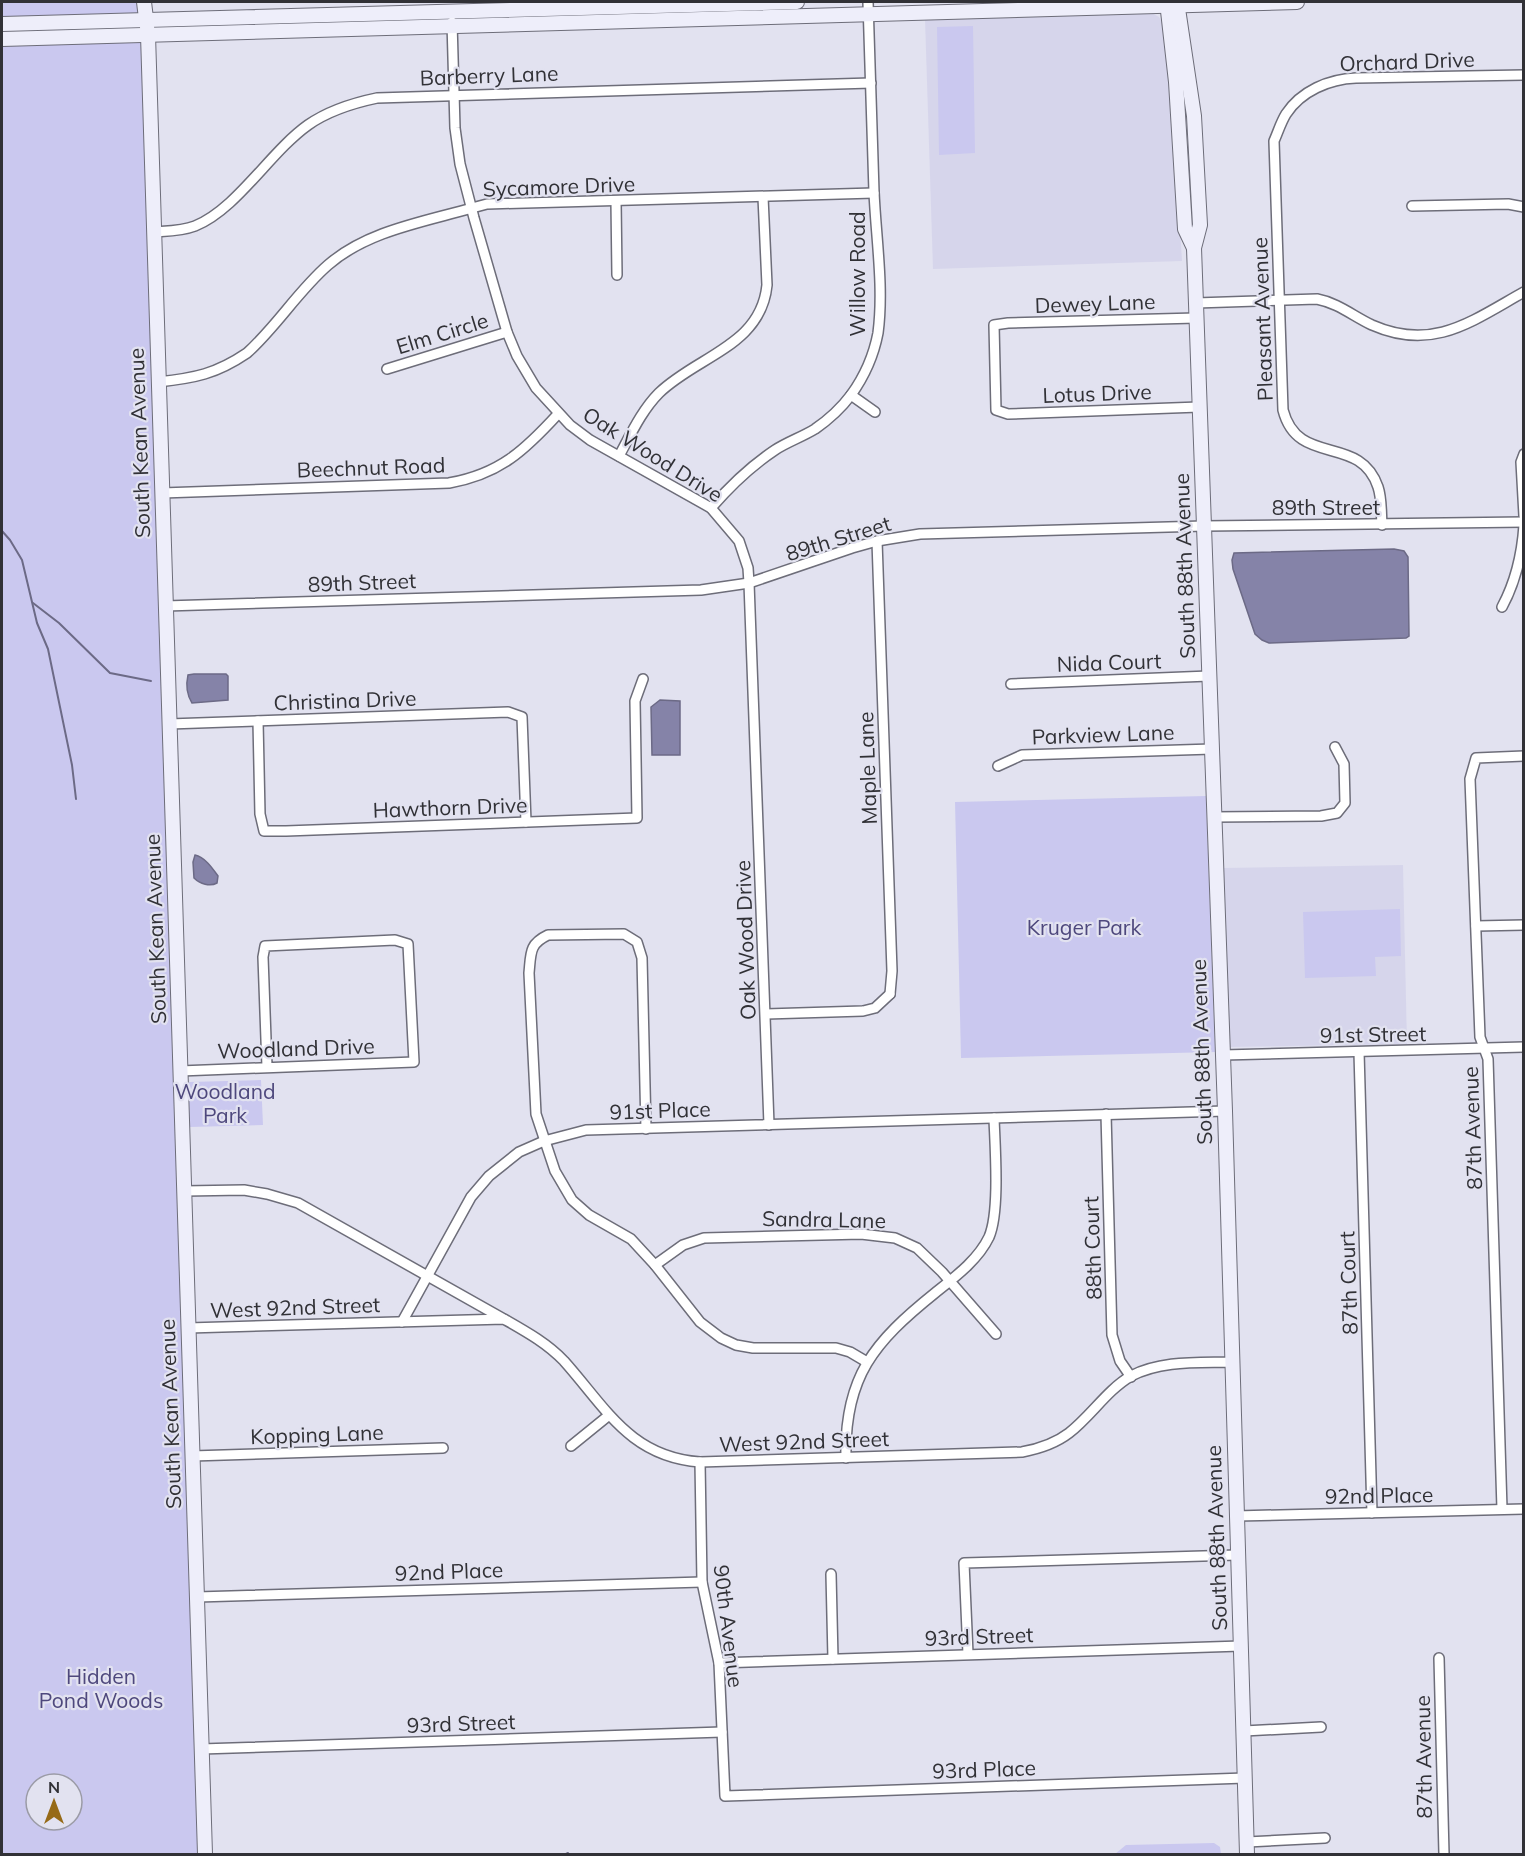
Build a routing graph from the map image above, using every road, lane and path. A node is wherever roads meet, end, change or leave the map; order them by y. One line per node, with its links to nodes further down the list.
1 (144, 2): 10 (street, South Kean Avenue)
2 (797, 2): 4 (street)
3 (1297, 2): 5 (street)
4 (694, 3): 6 (street); 9 (street)
5 (1172, 3): 7 (street); 30 (street, South 88th Avenue)
6 (582, 4): 8 (street); 11 (street)
7 (868, 8): 9 (street); 17 (street, Willow Road)
8 (451, 11): 10 (street); 13 (street, Oak Wood Drive)
9 (694, 19): 11 (street)
10 (147, 21): 12 (street); 14 (street, South Kean Avenue)
11 (584, 21): 13 (street)
12 (2, 24)
13 (452, 26): 14 (street); 18 (street, Oak Wood Drive)
14 (148, 36): 15 (street); 26 (street, South Kean Avenue)
15 (2, 39)
16 (1524, 75): 19 (street, Orchard Drive)
17 (871, 82): 18 (street, Barberry Lane); 20 (street, Willow Road)
18 (454, 94): 25 (street, Oak Wood Drive); 26 (street, Barberry Lane)
19 (1296, 100): 29 (street, Pleasant Avenue)
20 (874, 193): 21 (street, Sycamore Drive); 35 (street, Willow Road)
21 (763, 197): 22 (street, Sycamore Drive); 41 (street)
22 (616, 201): 25 (street, Sycamore Drive); 27 (street)
23 (1412, 206): 24 (street)
24 (1524, 207)
25 (472, 208): 32 (street, Oak Wood Drive); 34 (street, Sycamore Drive)
26 (154, 232): 34 (street, South Kean Avenue)
27 (617, 275)
28 (1524, 292): 29 (street)
29 (1279, 300): 30 (street); 46 (street, Pleasant Avenue)
30 (1196, 303): 31 (street, South 88th Avenue)
31 (1196, 318): 36 (street, South 88th Avenue); 37 (street, Dewey Lane)
32 (507, 332): 33 (street, Elm Circle); 39 (street, Oak Wood Drive)
33 (387, 369)
34 (158, 382): 42 (street, South Kean Avenue)
35 (851, 395): 38 (street); 43 (street, Willow Road)
36 (1199, 408): 37 (street, Lotus Drive); 47 (street, South 88th Avenue)
37 (996, 410)
38 (875, 412)
39 (558, 414): 41 (street, Oak Wood Drive); 42 (street, Beechnut Road)
40 (1524, 454): 44 (street)
41 (619, 456): 43 (street, Oak Wood Drive)
42 (162, 493): 50 (street, South Kean Avenue)
43 (711, 508): 49 (street, Oak Wood Drive)
44 (1524, 516)
45 (1524, 523): 46 (street, 89th Street); 51 (street)
46 (1382, 525): 47 (street, 89th Street)
47 (1204, 526): 48 (street, 89th Street); 52 (street, South 88th Avenue)
48 (877, 541): 49 (street, 89th Street); 65 (street, Maple Lane)
49 (750, 584): 50 (street, 89th Street); 67 (street, Oak Wood Drive)
50 (165, 606): 56 (street, South Kean Avenue)
51 (1502, 607)
52 (1209, 676): 54 (street, Nida Court); 58 (street, South 88th Avenue)
53 (643, 679): 62 (street, Hawthorn Drive)
54 (1011, 684)
55 (258, 721): 56 (street, Christina Drive); 62 (street, Christina Drive); 62 (street, Hawthorn Drive)
56 (169, 724): 73 (street, South Kean Avenue)
57 (1335, 747): 61 (street)
58 (1212, 749): 60 (street, Parkview Lane); 61 (street, South 88th Avenue)
59 (1524, 756): 64 (street, 87th Avenue)
60 (998, 766)
61 (1214, 817): 71 (street, South 88th Avenue)
62 (526, 822)
63 (1524, 925): 64 (street)
64 (1476, 926): 69 (street, 87th Avenue)
65 (890, 994): 66 (street); 67 (street)
66 (898, 1000)
67 (766, 1014): 77 (street, Oak Wood Drive)
68 (1524, 1047): 69 (street, 91st Street)
69 (1485, 1049): 70 (street, 91st Street); 97 (street, 87th Avenue)
70 (1359, 1052): 71 (street, 91st Street); 99 (street, 87th Court)
71 (1223, 1055): 74 (street, South 88th Avenue)
72 (267, 1067): 72 (street, Woodland Drive); 73 (street, Woodland Drive)
73 (180, 1071): 80 (street, South Kean Avenue)
74 (1225, 1111): 75 (street, 91st Place); 89 (street, South 88th Avenue)
75 (1106, 1114): 76 (street, 91st Place); 90 (street, 88th Court)
76 (994, 1118): 77 (street, 91st Place); 83 (street)
77 (769, 1125): 78 (street, 91st Place)
78 (646, 1129): 79 (street, 91st Place); 79 (street)
79 (544, 1140): 81 (street); 82 (street, 91st Place)
80 (184, 1191): 82 (street); 86 (street, South Kean Avenue)
81 (655, 1265): 83 (street, Sandra Lane); 88 (street)
82 (427, 1275): 84 (street); 85 (street, West 92nd Street)
83 (950, 1282): 87 (street, Sandra Lane); 88 (street)
84 (504, 1319): 85 (street, West 92nd Street); 91 (street, West 92nd Street)
85 (402, 1322): 86 (street, West 92nd Street)
86 (188, 1328): 94 (street, South Kean Avenue)
87 (996, 1334)
88 (867, 1362): 95 (street)
89 (1232, 1362): 90 (street, West 92nd Street); 100 (street, South 88th Avenue)
90 (1131, 1377): 95 (street, West 92nd Street)
91 (608, 1416): 92 (street); 96 (street, West 92nd Street)
92 (571, 1446)
93 (443, 1448): 94 (street, Kopping Lane)
94 (192, 1456): 104 (street, South Kean Avenue)
95 (846, 1458): 96 (street, West 92nd Street)
96 (700, 1462): 103 (street, 90th Avenue)
97 (1502, 1509): 98 (street, 92nd Place); 99 (street, 92nd Place)
98 (1524, 1509)
99 (1372, 1513): 100 (street, 92nd Place)
100 (1236, 1516): 101 (street, South 88th Avenue)
101 (1237, 1556): 105 (street, South 88th Avenue); 106 (street)
102 (831, 1574): 108 (street)
103 (702, 1582): 104 (street, 92nd Place); 109 (street, 90th Avenue)
104 (196, 1597): 113 (street, South Kean Avenue)
105 (1241, 1646): 106 (street, 93rd Street); 111 (street, South 88th Avenue)
106 (968, 1654): 108 (street, 93rd Street)
107 (1439, 1658): 119 (street, 87th Avenue)
108 (833, 1659): 109 (street, 93rd Street)
109 (719, 1663): 112 (street, 90th Avenue)
110 (1321, 1727): 111 (street)
111 (1244, 1731): 114 (street, South 88th Avenue)
112 (722, 1732): 113 (street, 93rd Street); 115 (street, 90th Avenue)
113 (201, 1749): 118 (street, South Kean Avenue)
114 (1245, 1778): 115 (street, 93rd Place); 117 (street, South 88th Avenue)
115 (724, 1796)
116 (1325, 1838): 117 (street)
117 (1247, 1848)
118 (205, 1854)
119 (1444, 1854)

